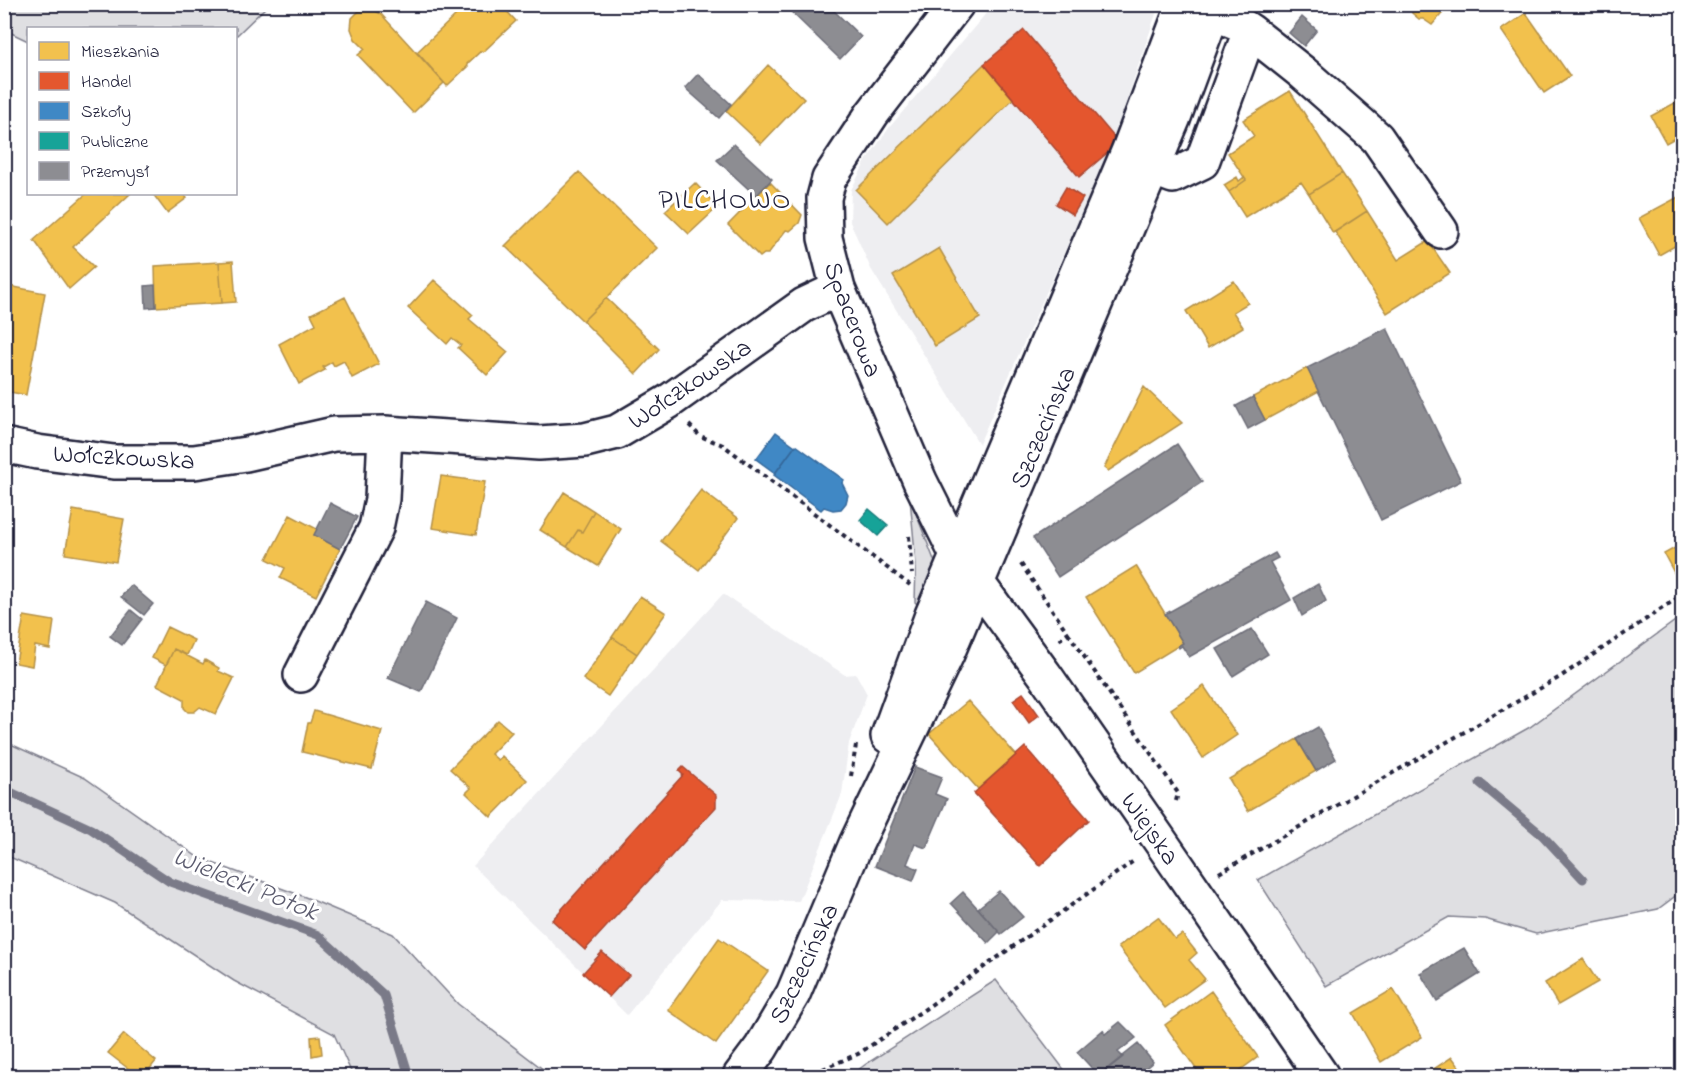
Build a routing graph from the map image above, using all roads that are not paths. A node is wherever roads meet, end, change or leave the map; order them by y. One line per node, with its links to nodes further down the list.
1 (957, 4): 6 (street, Spacerowa)
2 (1201, 7): 3 (street); 4 (street, Szczecińska)
3 (1250, 31): 4 (street); 5 (street)
4 (1141, 158): 9 (street, Szczecińska); 10 (street, Szczecińska)
5 (1440, 231)
6 (838, 289): 7 (street, Wołczkowska); 9 (street, Spacerowa)
7 (385, 433): 8 (street, Wołczkowska); 11 (street)
8 (4, 445)
9 (957, 555): 10 (street, Spacerowa); 12 (street, Szczecińska)
10 (977, 582): 12 (street, Szczecińska); 14 (street, Wiejska)
11 (301, 675)
12 (856, 844): 13 (street, Szczecińska)
13 (740, 1077)
14 (1322, 1077)

